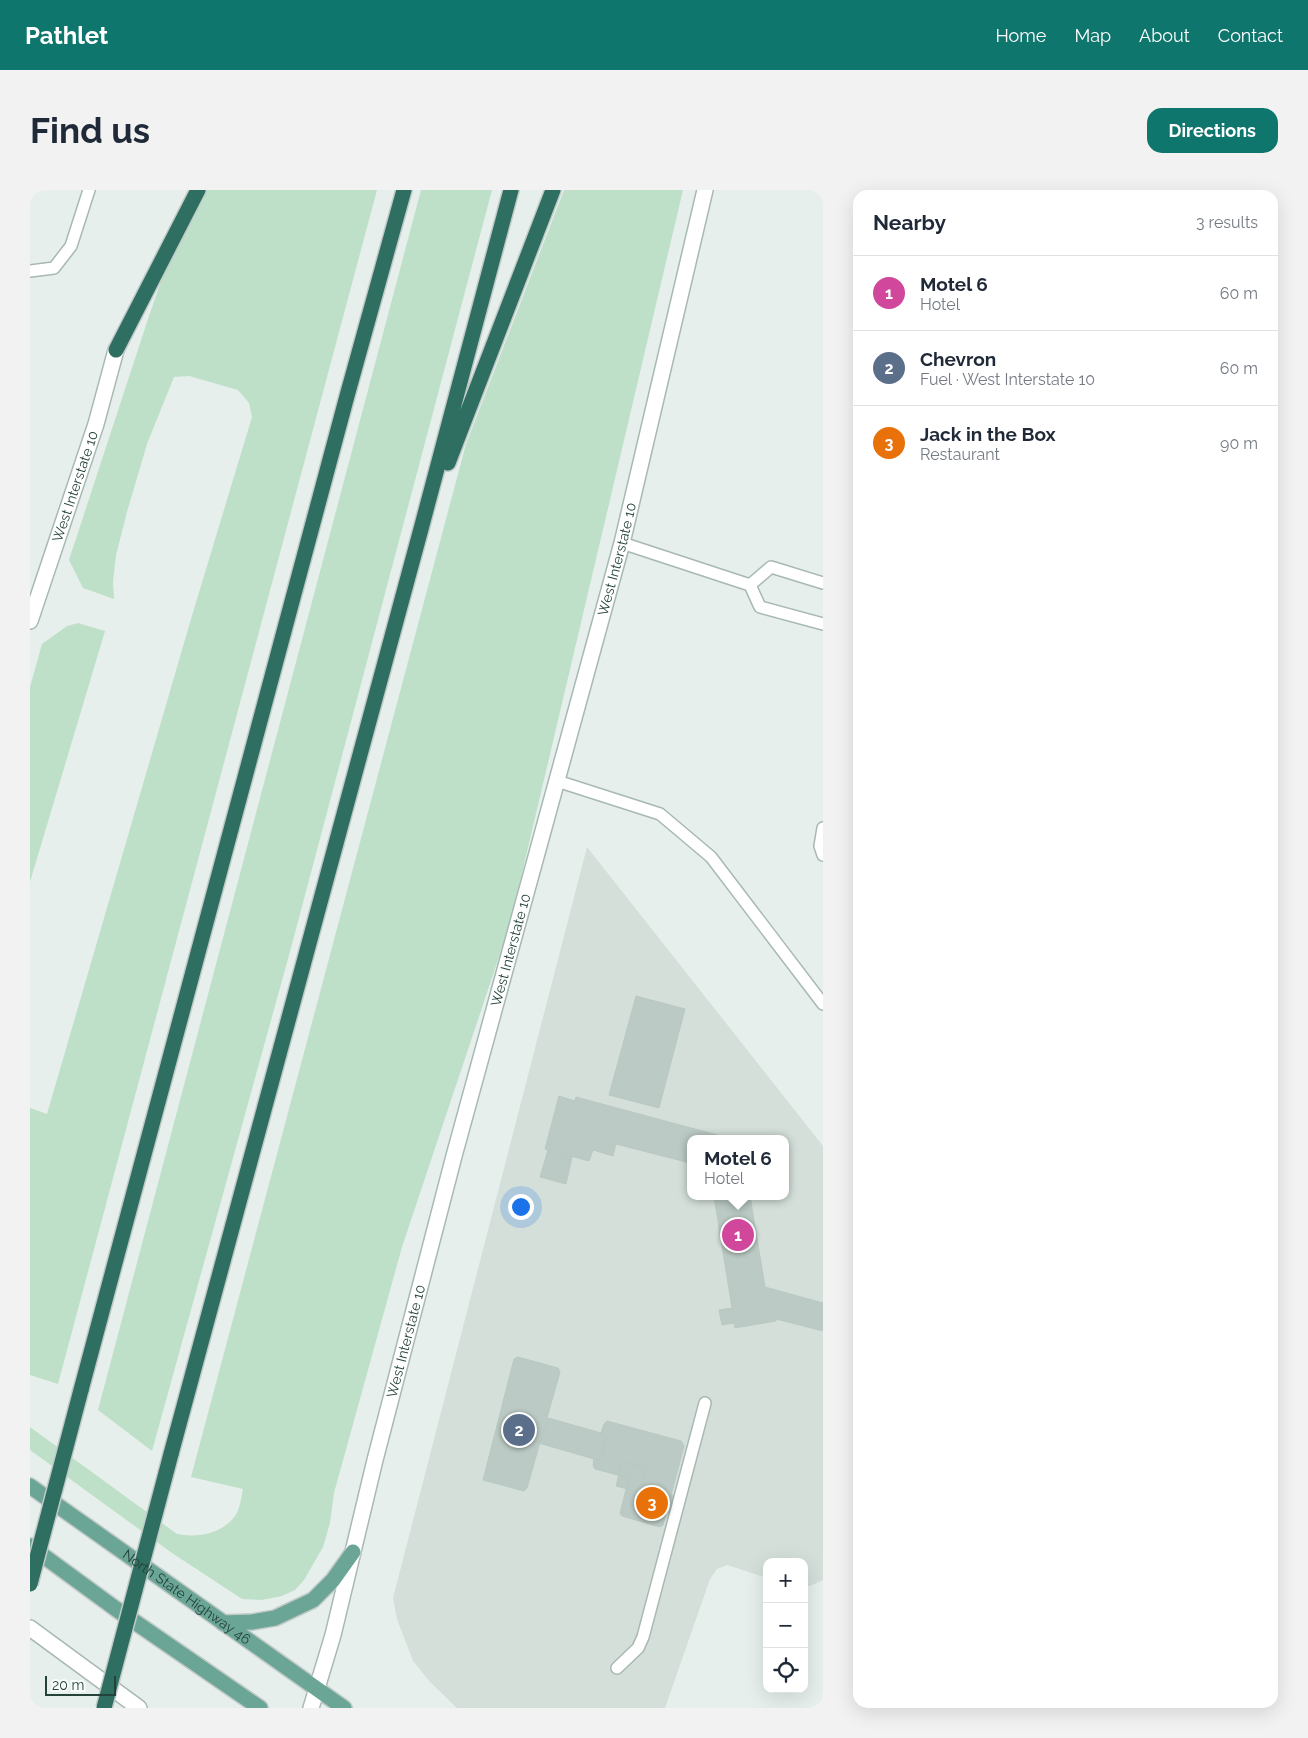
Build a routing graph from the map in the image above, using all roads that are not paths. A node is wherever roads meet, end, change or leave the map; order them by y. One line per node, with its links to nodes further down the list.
1 (88, 190): 7 (lane)
2 (198, 190): 8 (highway)
3 (404, 190): 23 (highway, bridge)
4 (511, 190): 9 (highway)
5 (554, 190): 9 (highway)
6 (705, 190): 10 (street, West Interstate 10)
7 (30, 271)
8 (116, 350): 13 (street, West Interstate 10)
9 (421, 530): 28 (highway, bridge)
10 (622, 543): 12 (lane); 15 (street, West Interstate 10)
11 (823, 583): 12 (lane)
12 (750, 584): 14 (lane)
13 (30, 621)
14 (823, 624)
15 (557, 781): 18 (lane); 22 (street, West Interstate 10)
16 (823, 828): 17 (lane)
17 (823, 855)
18 (823, 1004)
19 (705, 1403): 26 (lane)
20 (30, 1486): 24 (main road, North State Highway 46)
21 (30, 1546): 30 (main road)
22 (353, 1552): 24 (main road); 27 (street, West Interstate 10)
23 (30, 1584)
24 (223, 1623): 27 (main road, North State Highway 46)
25 (30, 1628): 29 (street)
26 (617, 1668)
27 (317, 1689): 31 (street, West Interstate 10); 32 (main road, North State Highway 46)
28 (104, 1708)
29 (139, 1708)
30 (260, 1708)
31 (311, 1708)
32 (344, 1708)

